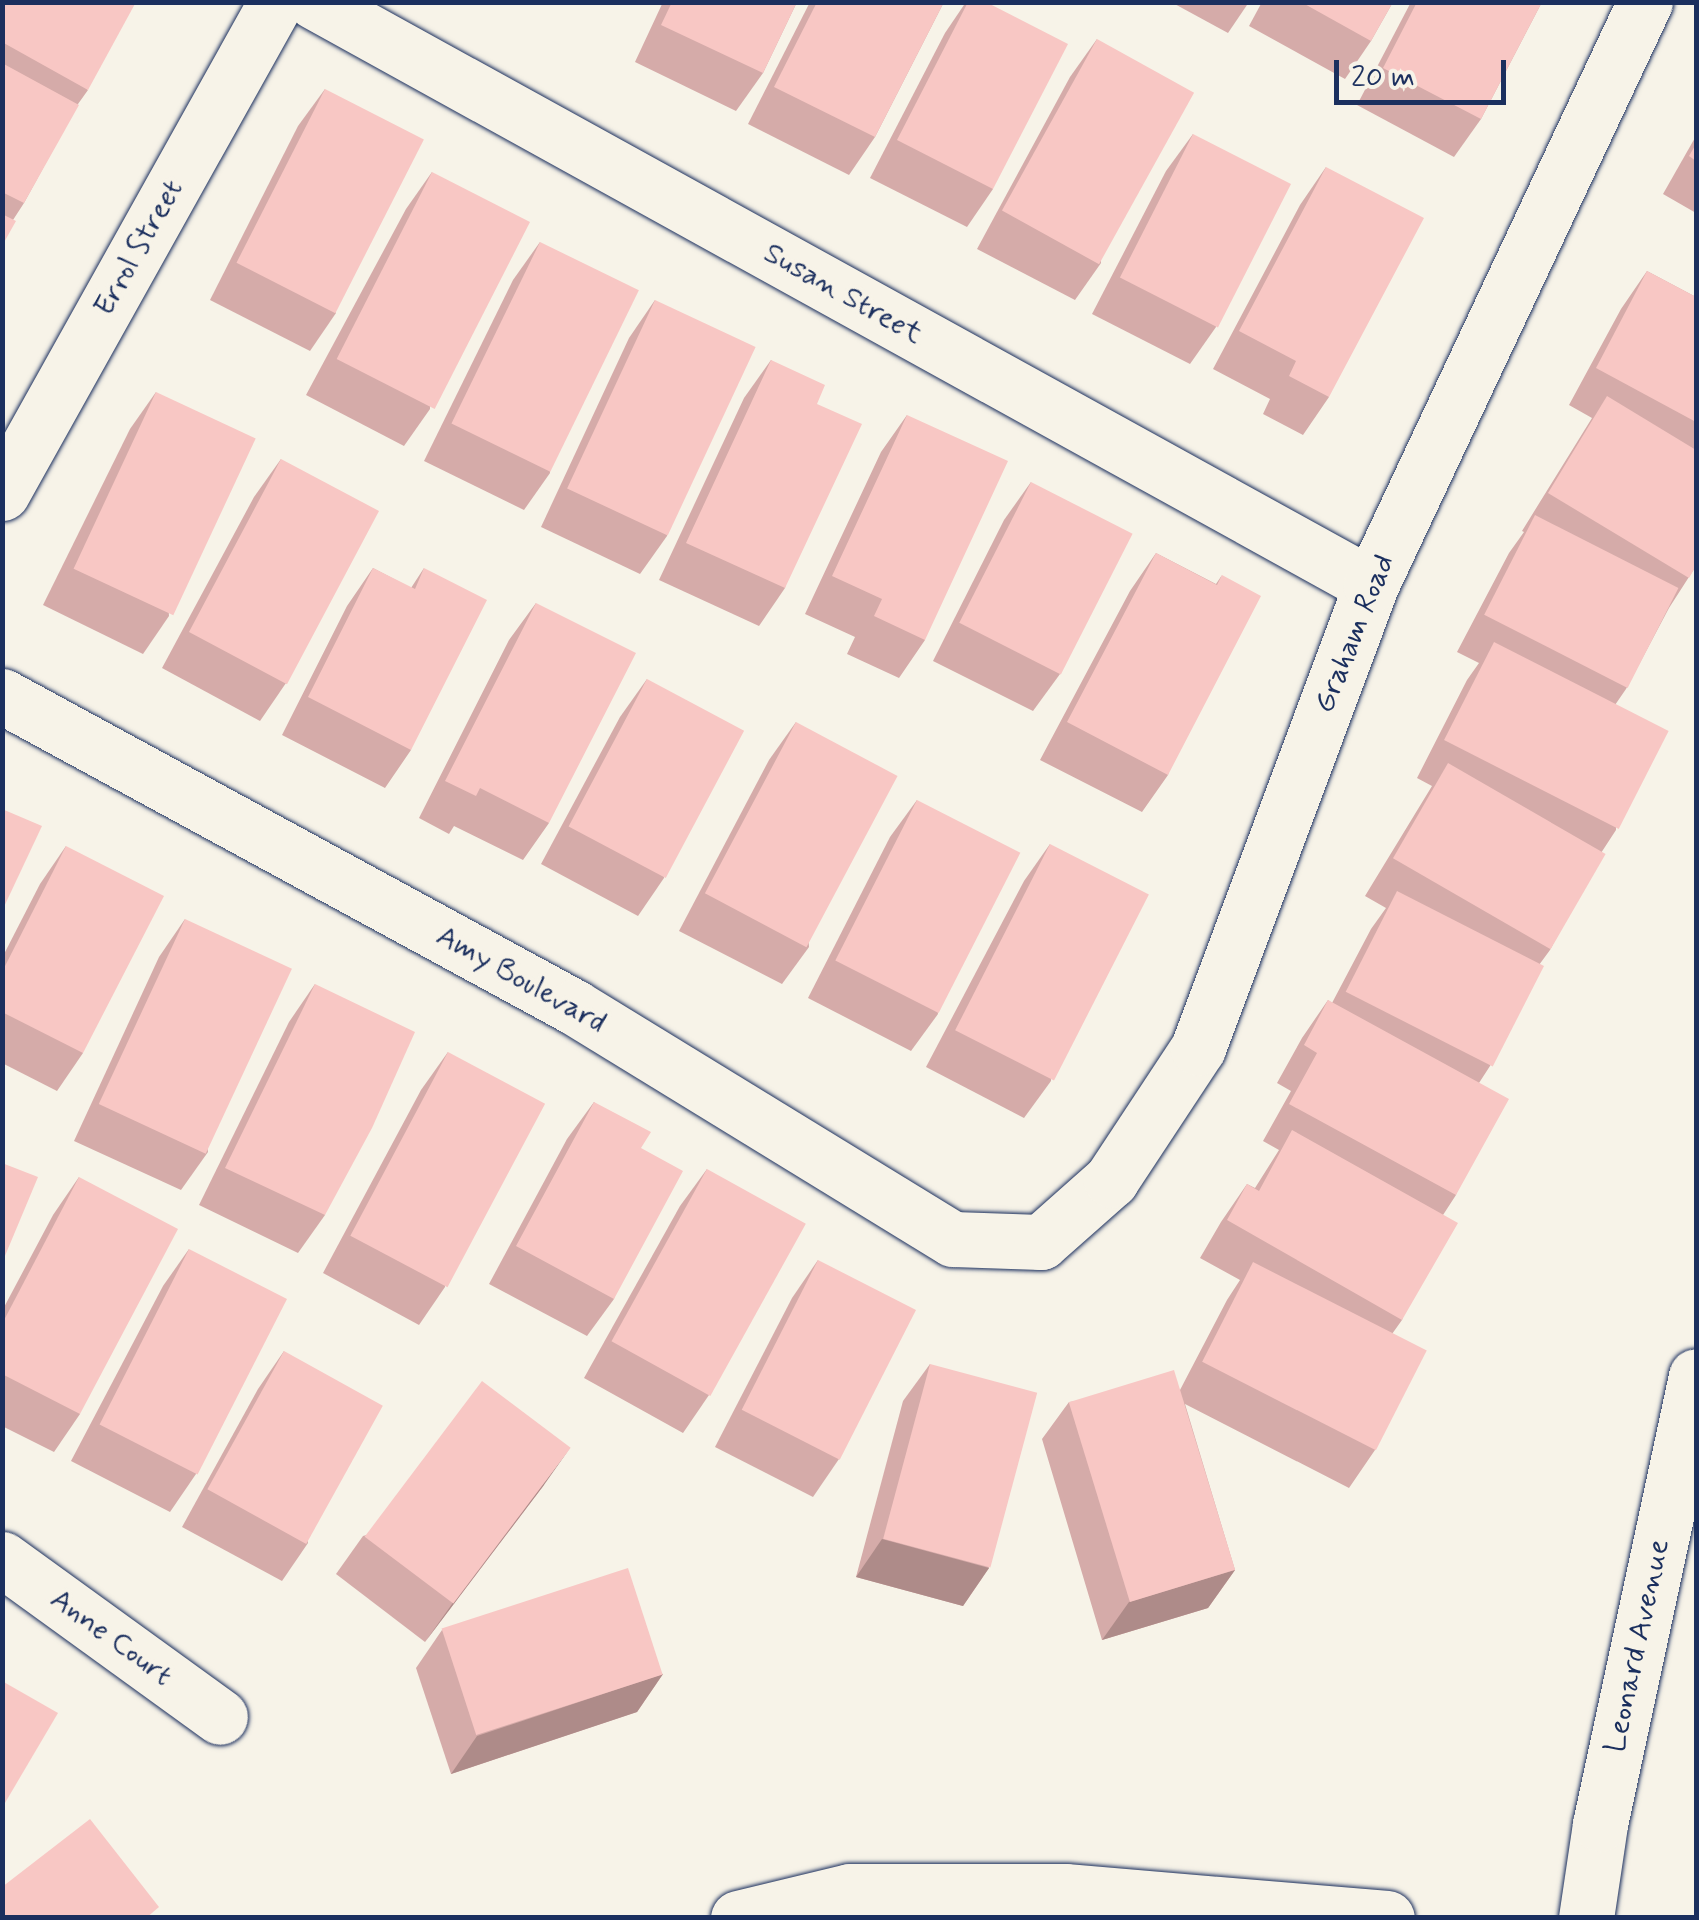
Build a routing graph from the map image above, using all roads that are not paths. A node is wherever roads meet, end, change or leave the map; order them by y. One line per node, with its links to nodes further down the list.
1 (276, 2): 4 (street, Errol Street)
2 (315, 2): 5 (street, Susan Street)
3 (1645, 2): 5 (street, Graham Road)
4 (2, 493)
5 (1371, 585): 7 (street, Graham Road)
6 (2, 696): 7 (street, Amy Boulevard)
7 (1040, 1242)
8 (1696, 1376): 14 (street, Leonard Avenue)
9 (2, 1560): 10 (street, Anne Court)
10 (220, 1716)
11 (852, 1904): 12 (street); 13 (street)
12 (738, 1918)
13 (1387, 1918)
14 (1586, 1918)

